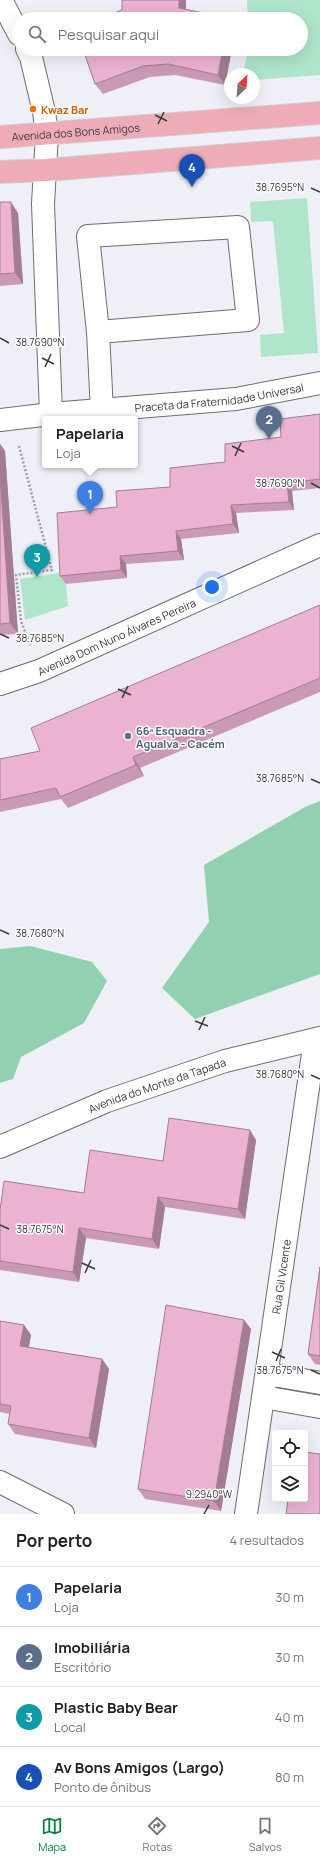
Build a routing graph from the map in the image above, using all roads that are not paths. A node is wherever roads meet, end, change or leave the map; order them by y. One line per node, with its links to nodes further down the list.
1 (1, 0): 2 (street)
2 (12, 21)
3 (30, 56): 5 (street)
4 (319, 114): 5 (main road, Avenida dos Bons Amigos)
5 (47, 134): 6 (main road, Avenida dos Bons Amigos); 8 (street)
6 (0, 137)
7 (320, 148): 8 (main road)
8 (46, 170): 9 (main road); 13 (street)
9 (0, 172)
10 (98, 332): 10 (street); 12 (street)
11 (320, 383): 12 (street, Praceta da Fraternidade Universal)
12 (102, 411): 13 (street, Praceta da Fraternidade Universal)
13 (51, 414): 14 (street, Praceta da Fraternidade Universal)
14 (6, 419)
15 (320, 545): 16 (street, Avenida Dom Nuno Álvares Pereira)
16 (0, 684)
17 (317, 1039): 18 (street, Avenida do Monte da Tapada); 19 (street, Rua Gil Vicente)
18 (0, 1147)
19 (267, 1374): 20 (street); 21 (street, Rua Gil Vicente)
20 (320, 1383)
21 (264, 1397): 22 (street); 25 (street, Rua Gil Vicente)
22 (320, 1407)
23 (0, 1482): 24 (street)
24 (63, 1514)
25 (246, 1514)

